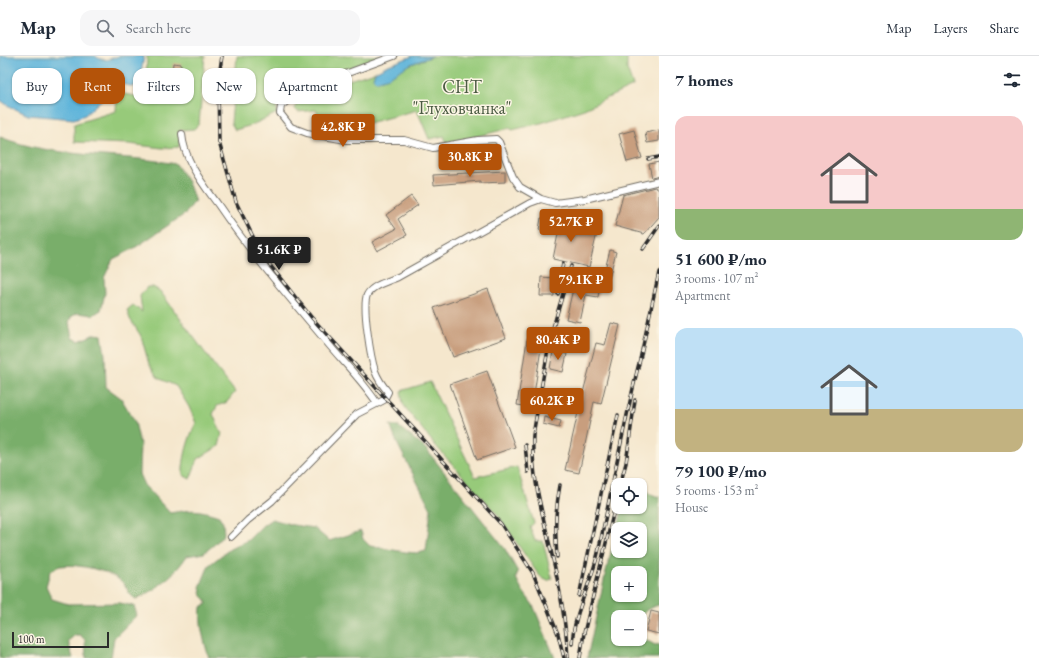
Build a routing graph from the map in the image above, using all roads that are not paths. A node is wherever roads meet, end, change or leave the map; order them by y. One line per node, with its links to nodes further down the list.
1 (394, 56): 4 (street)
2 (182, 134): 5 (street)
3 (659, 181): 4 (street)
4 (541, 199): 5 (street)
5 (377, 403): 6 (street)
6 (231, 537)

